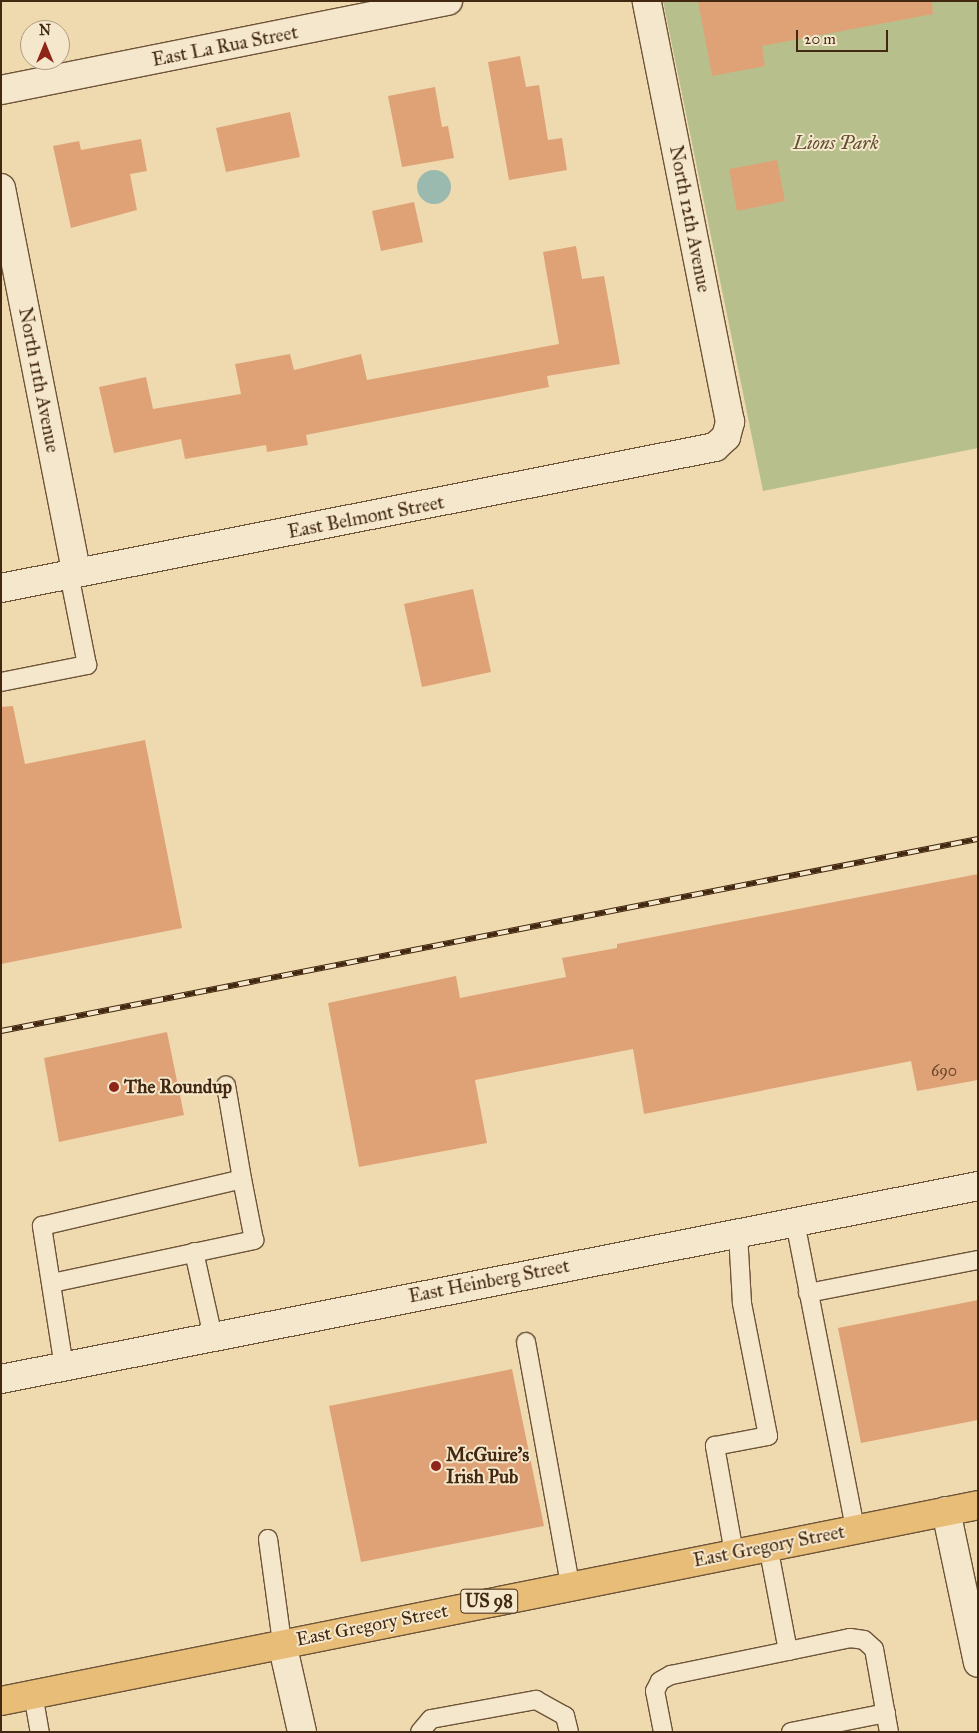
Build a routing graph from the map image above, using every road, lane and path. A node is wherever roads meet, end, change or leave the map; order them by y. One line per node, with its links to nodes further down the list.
1 (448, 1): 3 (street, East La Rua Street)
2 (647, 1): 5 (street, North 12th Avenue)
3 (1, 90)
4 (1, 188): 6 (street, North 11th Avenue)
5 (726, 437): 6 (street, East Belmont Street)
6 (72, 573): 7 (street, East Belmont Street); 8 (lane)
7 (1, 588)
8 (1, 682)
9 (226, 1085): 10 (lane)
10 (242, 1179): 14 (lane); 16 (lane)
11 (978, 1186): 12 (street, East Heinberg Street)
12 (795, 1222): 13 (street, East Heinberg Street); 17 (lane)
13 (738, 1234): 18 (street, East Heinberg Street); 27 (lane)
14 (194, 1252): 16 (lane); 18 (lane)
15 (978, 1260): 17 (lane)
16 (52, 1283): 20 (lane)
17 (808, 1293): 24 (lane)
18 (213, 1337): 20 (street, East Heinberg Street)
19 (526, 1342): 28 (lane)
20 (64, 1366): 21 (street, East Heinberg Street)
21 (1, 1379)
22 (978, 1505): 23 (highway, East Gregory Street / US 98)
23 (946, 1511): 24 (highway, East Gregory Street / US 98); 31 (street)
24 (856, 1529): 26 (highway, East Gregory Street / US 98)
25 (268, 1539): 29 (lane)
26 (768, 1546): 27 (highway, East Gregory Street / US 98); 30 (lane)
27 (734, 1553): 28 (highway, East Gregory Street / US 98)
28 (570, 1585): 29 (highway, East Gregory Street / US 98)
29 (282, 1643): 32 (highway, East Gregory Street / US 98); 36 (street)
30 (788, 1651): 34 (lane); 39 (lane)
31 (978, 1664)
32 (32, 1694): 33 (highway, East Gregory Street / US 98); 35 (lane)
33 (1, 1700)
34 (886, 1713): 40 (lane); 41 (lane)
35 (40, 1732)
36 (302, 1732)
37 (420, 1732): 38 (lane)
38 (569, 1732)
39 (663, 1732)
40 (791, 1732)
41 (889, 1732)

